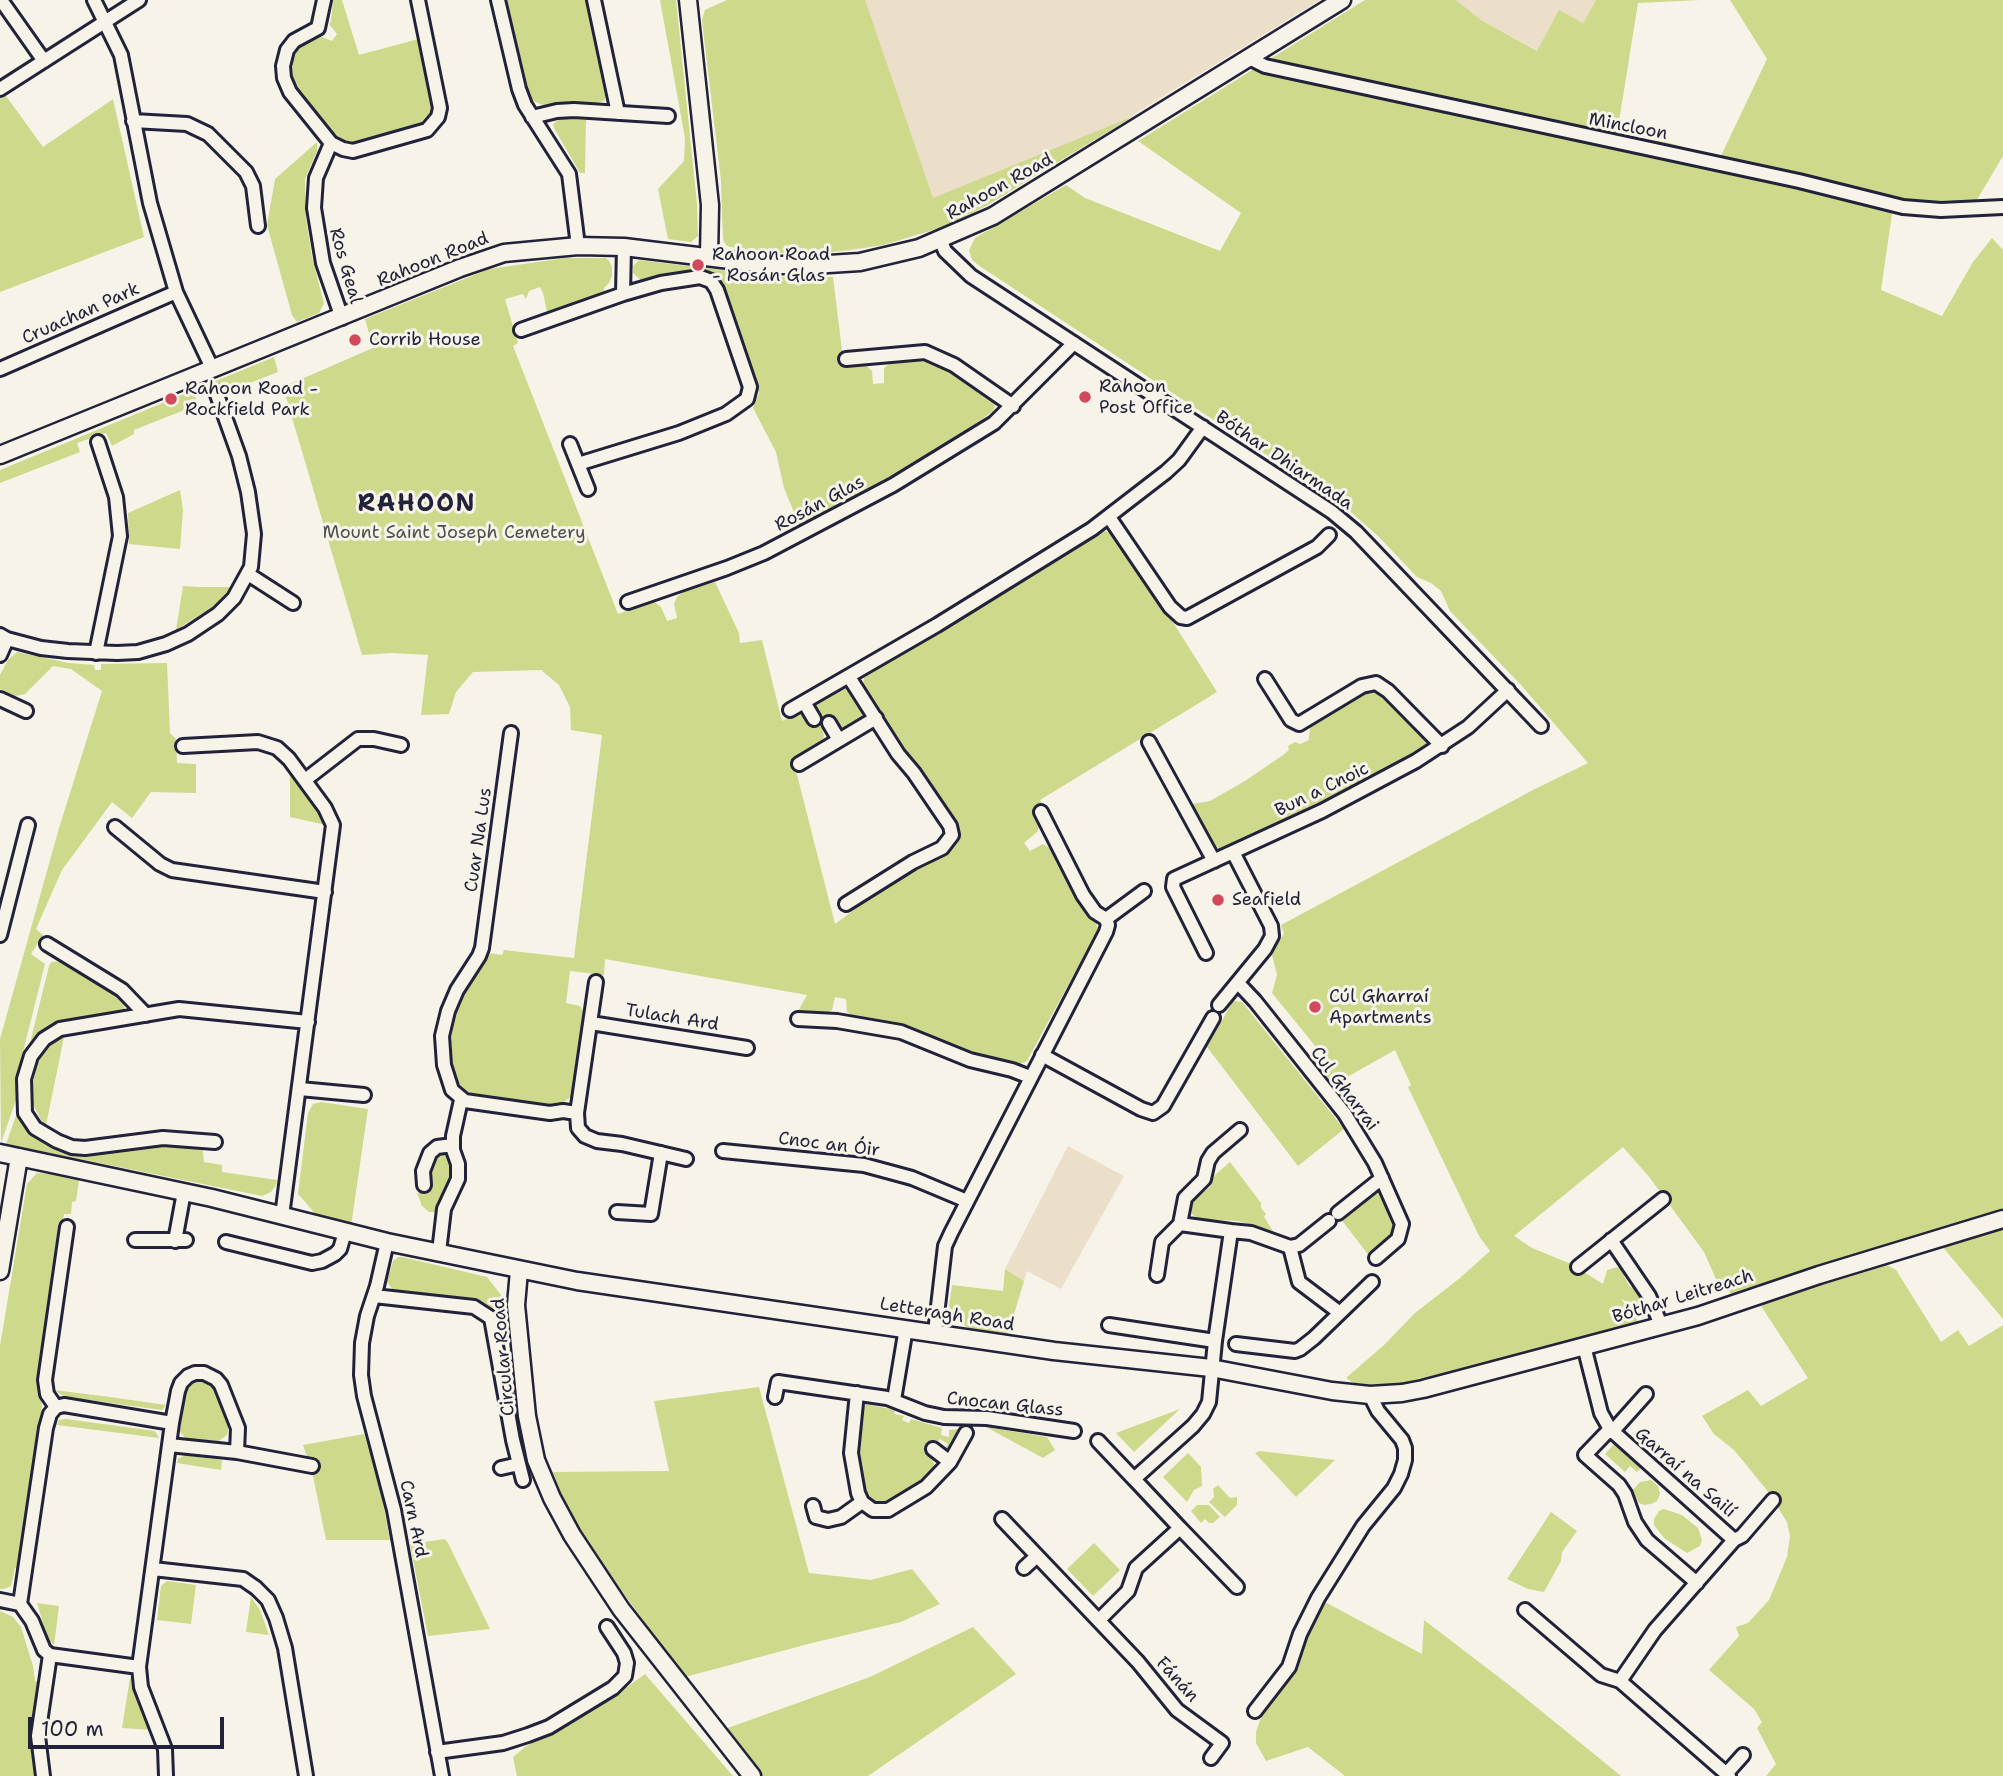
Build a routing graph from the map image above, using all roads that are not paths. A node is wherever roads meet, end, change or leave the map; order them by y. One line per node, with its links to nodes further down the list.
1 (1, 0): 12 (street)
2 (94, 0): 10 (street)
3 (139, 0): 10 (street)
4 (324, 0): 18 (street)
5 (418, 0): 18 (street)
6 (498, 0): 16 (street)
7 (594, 0): 14 (street)
8 (688, 0): 24 (street)
9 (1342, 0): 11 (street, Rahoon Road)
10 (106, 22): 12 (street); 17 (street)
11 (1249, 58): 19 (street, Mincloon); 21 (street, Rahoon Road)
12 (44, 61): 13 (street)
13 (0, 89)
14 (618, 113): 15 (street); 16 (street)
15 (667, 116)
16 (532, 117): 22 (street)
17 (133, 121): 20 (street); 25 (street)
18 (331, 143): 27 (street, Ros Geal)
19 (2003, 206)
20 (258, 226)
21 (941, 240): 24 (street, Rahoon Road); 29 (street, Bóthar Dhiarmada)
22 (578, 246): 23 (street, Rahoon Road); 27 (street, Rahoon Road)
23 (624, 247): 24 (street, Rahoon Road); 26 (street)
24 (709, 257)
25 (176, 292): 31 (street); 32 (street, Cruachan Park)
26 (623, 294): 28 (street); 39 (street)
27 (342, 318): 31 (street, Rahoon Road)
28 (521, 330)
29 (1074, 343): 34 (street, Rosán Glas); 35 (street, Bóthar Dhiarmada)
30 (846, 359): 34 (street)
31 (212, 368): 38 (street, Rahoon Road)
32 (0, 369)
33 (216, 392): 43 (street)
34 (1013, 406): 44 (street, Rosán Glas)
35 (1203, 427): 41 (street); 51 (street, Bóthar Dhiarmada)
36 (98, 442): 47 (street)
37 (570, 444): 39 (street)
38 (0, 455)
39 (578, 464): 40 (street)
40 (588, 489)
41 (1109, 517): 42 (street); 49 (street)
42 (1329, 535)
43 (248, 574): 45 (street); 47 (street)
44 (628, 602)
45 (293, 603)
46 (4, 637): 47 (street); 48 (street)
47 (96, 653)
48 (0, 655)
49 (849, 677): 53 (street); 56 (street)
50 (1265, 679): 65 (street)
51 (1508, 690): 59 (street, Bóthar Dhiarmada); 65 (street, Bun a Cnoic)
52 (0, 699): 55 (street)
53 (804, 702): 54 (street); 57 (street)
54 (790, 710)
55 (26, 711)
56 (876, 718): 61 (street); 75 (street)
57 (814, 719)
58 (829, 723): 61 (street)
59 (1541, 726)
60 (511, 733): 93 (street, Cuar Na Lus)
61 (839, 740): 66 (street)
62 (1149, 742): 72 (street)
63 (401, 745): 67 (street)
64 (183, 746): 67 (street)
65 (1442, 746): 71 (street, Bun a Cnoic)
66 (799, 764)
67 (305, 780): 74 (street)
68 (1041, 812): 76 (street)
69 (28, 825): 77 (street)
70 (114, 827): 74 (street)
71 (1233, 852): 72 (street, Bun a Cnoic); 81 (street)
72 (1214, 861): 79 (street, Bun a Cnoic)
73 (1144, 891): 76 (street)
74 (325, 892): 86 (street)
75 (846, 904)
76 (1105, 919): 89 (street)
77 (0, 935)
78 (47, 944): 83 (street)
79 (1206, 953)
80 (596, 982): 87 (street)
81 (1238, 983): 82 (street); 103 (street, Cul Gharrai)
82 (1219, 1005)
83 (146, 1015): 86 (street); 96 (street)
84 (1213, 1018): 89 (street)
85 (798, 1019): 90 (street)
86 (308, 1022): 91 (street)
87 (591, 1023): 88 (street, Tulach Ard); 94 (street)
88 (747, 1048)
89 (1042, 1055): 90 (street)
90 (1031, 1077): 107 (street)
91 (300, 1088): 92 (street); 109 (street)
92 (363, 1095)
93 (461, 1100): 94 (street); 97 (street)
94 (577, 1113): 100 (street)
95 (1240, 1130): 111 (street)
96 (215, 1142)
97 (453, 1145): 104 (street); 120 (street)
98 (723, 1151): 107 (street, Cnoc an Óir)
99 (0, 1153): 101 (street)
100 (661, 1153): 102 (street); 108 (street)
101 (19, 1157): 105 (street); 124 (street)
102 (686, 1159)
103 (1382, 1178): 119 (street); 121 (street, Cul Gharrai)
104 (424, 1185)
105 (184, 1192): 109 (street); 115 (street)
106 (1663, 1199): 116 (street)
107 (967, 1201): 132 (street)
108 (617, 1212)
109 (282, 1216): 114 (street)
110 (2003, 1219): 130 (street, Bóthar Leitreach)
111 (1180, 1224): 113 (street); 125 (street)
112 (67, 1227): 142 (street)
113 (1231, 1231): 119 (street); 133 (street)
114 (345, 1232): 117 (street); 118 (street)
115 (135, 1240)
116 (1611, 1240): 122 (street); 130 (street)
117 (226, 1241)
118 (387, 1242): 120 (street); 127 (street, Carn Ard)
119 (1290, 1247): 128 (street)
120 (439, 1252): 123 (street)
121 (1376, 1258)
122 (1578, 1267)
123 (519, 1270): 131 (street, Letteragh Road); 185 (street, Circular Road)
124 (0, 1271)
125 (1157, 1275)
126 (1372, 1282): 128 (street)
127 (374, 1296): 152 (street); 177 (street, Carn Ard)
128 (1340, 1313): 134 (street)
129 (1109, 1325): 133 (street)
130 (1661, 1325): 135 (street, Bóthar Leitreach)
131 (906, 1328): 132 (street, Letteragh Road); 141 (street)
132 (935, 1332): 136 (street, Letteragh Road)
133 (1214, 1341): 136 (street)
134 (1236, 1344)
135 (1584, 1346): 139 (street, Bóthar Leitreach); 145 (street, Garraí na Sailí)
136 (1211, 1368): 139 (street, Letteragh Road); 155 (street)
137 (857, 1393): 140 (street, Cnocan Glass); 141 (street, Cnocan Glass); 158 (street)
138 (1646, 1394): 145 (street, Garraí na Sailí)
139 (1370, 1395): 176 (street)
140 (775, 1397)
141 (894, 1400): 144 (street, Cnocan Glass)
142 (56, 1407): 143 (street); 169 (street)
143 (172, 1423): 148 (street); 150 (street)
144 (1074, 1430)
145 (1611, 1430): 162 (street, Garraí na Sailí); 166 (street, Garraí na Sailí)
146 (966, 1433): 151 (street, Cnocan Glass)
147 (1098, 1441): 155 (street)
148 (169, 1445): 150 (street); 165 (street)
149 (933, 1449): 151 (street)
150 (237, 1452): 153 (street)
151 (950, 1462): 158 (street, Cnocan Glass)
152 (519, 1464): 154 (street); 156 (street)
153 (312, 1466)
154 (501, 1468)
155 (1134, 1479): 161 (street)
156 (523, 1480)
157 (1773, 1500): 162 (street, Garraí na Sailí)
158 (862, 1502): 159 (street)
159 (813, 1506)
160 (1002, 1519): 163 (street, Fánán)
161 (1180, 1528): 167 (street); 171 (street)
162 (1734, 1540): 166 (street, Garraí na Sailí)
163 (1037, 1556): 164 (street); 171 (street, Fánán)
164 (1024, 1568)
165 (153, 1569): 174 (street); 183 (street)
166 (1697, 1583): 175 (street, Garraí na Sailí)
167 (1237, 1587)
168 (0, 1600): 169 (street)
169 (20, 1604): 173 (street)
170 (1525, 1610): 175 (street)
171 (1099, 1620): 179 (street, Fánán)
172 (607, 1627): 177 (street)
173 (50, 1655): 174 (street); 181 (street)
174 (139, 1667): 182 (street)
175 (1620, 1681): 180 (street)
176 (1255, 1712)
177 (438, 1752): 184 (street, Carn Ard)
178 (1743, 1755): 180 (street)
179 (1211, 1758)
180 (1727, 1775)
181 (43, 1776)
182 (166, 1776)
183 (306, 1776)
184 (443, 1776)
185 (752, 1776)

